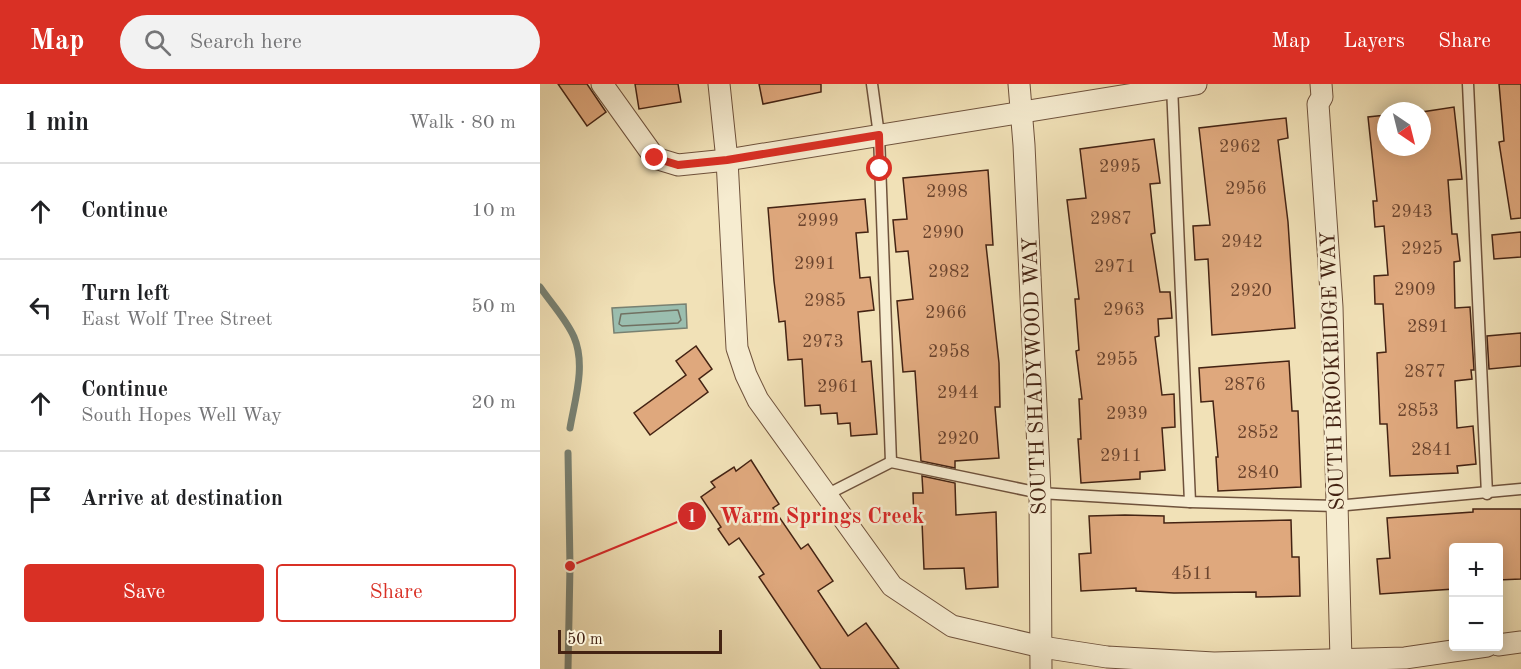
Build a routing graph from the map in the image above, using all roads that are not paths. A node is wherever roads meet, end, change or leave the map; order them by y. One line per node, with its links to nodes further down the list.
1 (602, 84): 11 (street)
2 (719, 84): 11 (street)
3 (872, 84): 10 (lane)
4 (1019, 84): 9 (street, SOUTH SHADYWOOD WAY)
5 (1196, 84): 8 (street)
6 (1321, 84): 18 (street, SOUTH BROOKRIDGE WAY)
7 (1468, 84): 15 (lane)
8 (1172, 86): 9 (street); 17 (lane)
9 (1021, 111): 10 (street); 14 (street, SOUTH SHADYWOOD WAY)
10 (879, 135): 11 (street); 12 (lane)
11 (727, 160): 16 (street)
12 (891, 462): 14 (lane); 16 (lane)
13 (1521, 489): 15 (lane)
14 (1040, 493): 17 (lane); 21 (street, SOUTH SHADYWOOD WAY)
15 (1487, 494): 18 (lane)
16 (826, 495): 21 (street)
17 (1190, 502): 18 (lane)
18 (1336, 506): 23 (street, SOUTH BROOKRIDGE WAY)
19 (1521, 642): 20 (street)
20 (1503, 644)
21 (1042, 647): 23 (street); 24 (street, SOUTH SHADYWOOD WAY)
22 (1453, 651): 23 (street)
23 (1341, 660)
24 (1041, 669)

